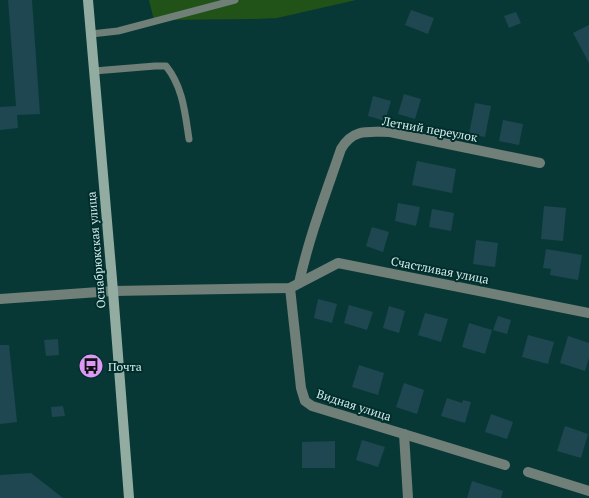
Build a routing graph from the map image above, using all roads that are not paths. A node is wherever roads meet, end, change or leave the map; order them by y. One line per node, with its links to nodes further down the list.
1 (88, 0): 3 (street, Оснабрюкская улица)
2 (235, 0): 3 (lane)
3 (91, 34): 4 (street, Оснабрюкская улица)
4 (94, 71): 5 (lane); 8 (street, Оснабрюкская улица)
5 (190, 139)
6 (540, 163): 7 (street, Летний переулок)
7 (295, 285): 8 (street); 10 (street, Счастливая улица); 11 (street, Видная улица)
8 (113, 291): 9 (street); 15 (street, Оснабрюкская улица)
9 (0, 299)
10 (589, 313)
11 (404, 434): 12 (street, Видная улица); 16 (street)
12 (505, 465)
13 (528, 472): 14 (street)
14 (589, 491)
15 (129, 498)
16 (408, 498)

